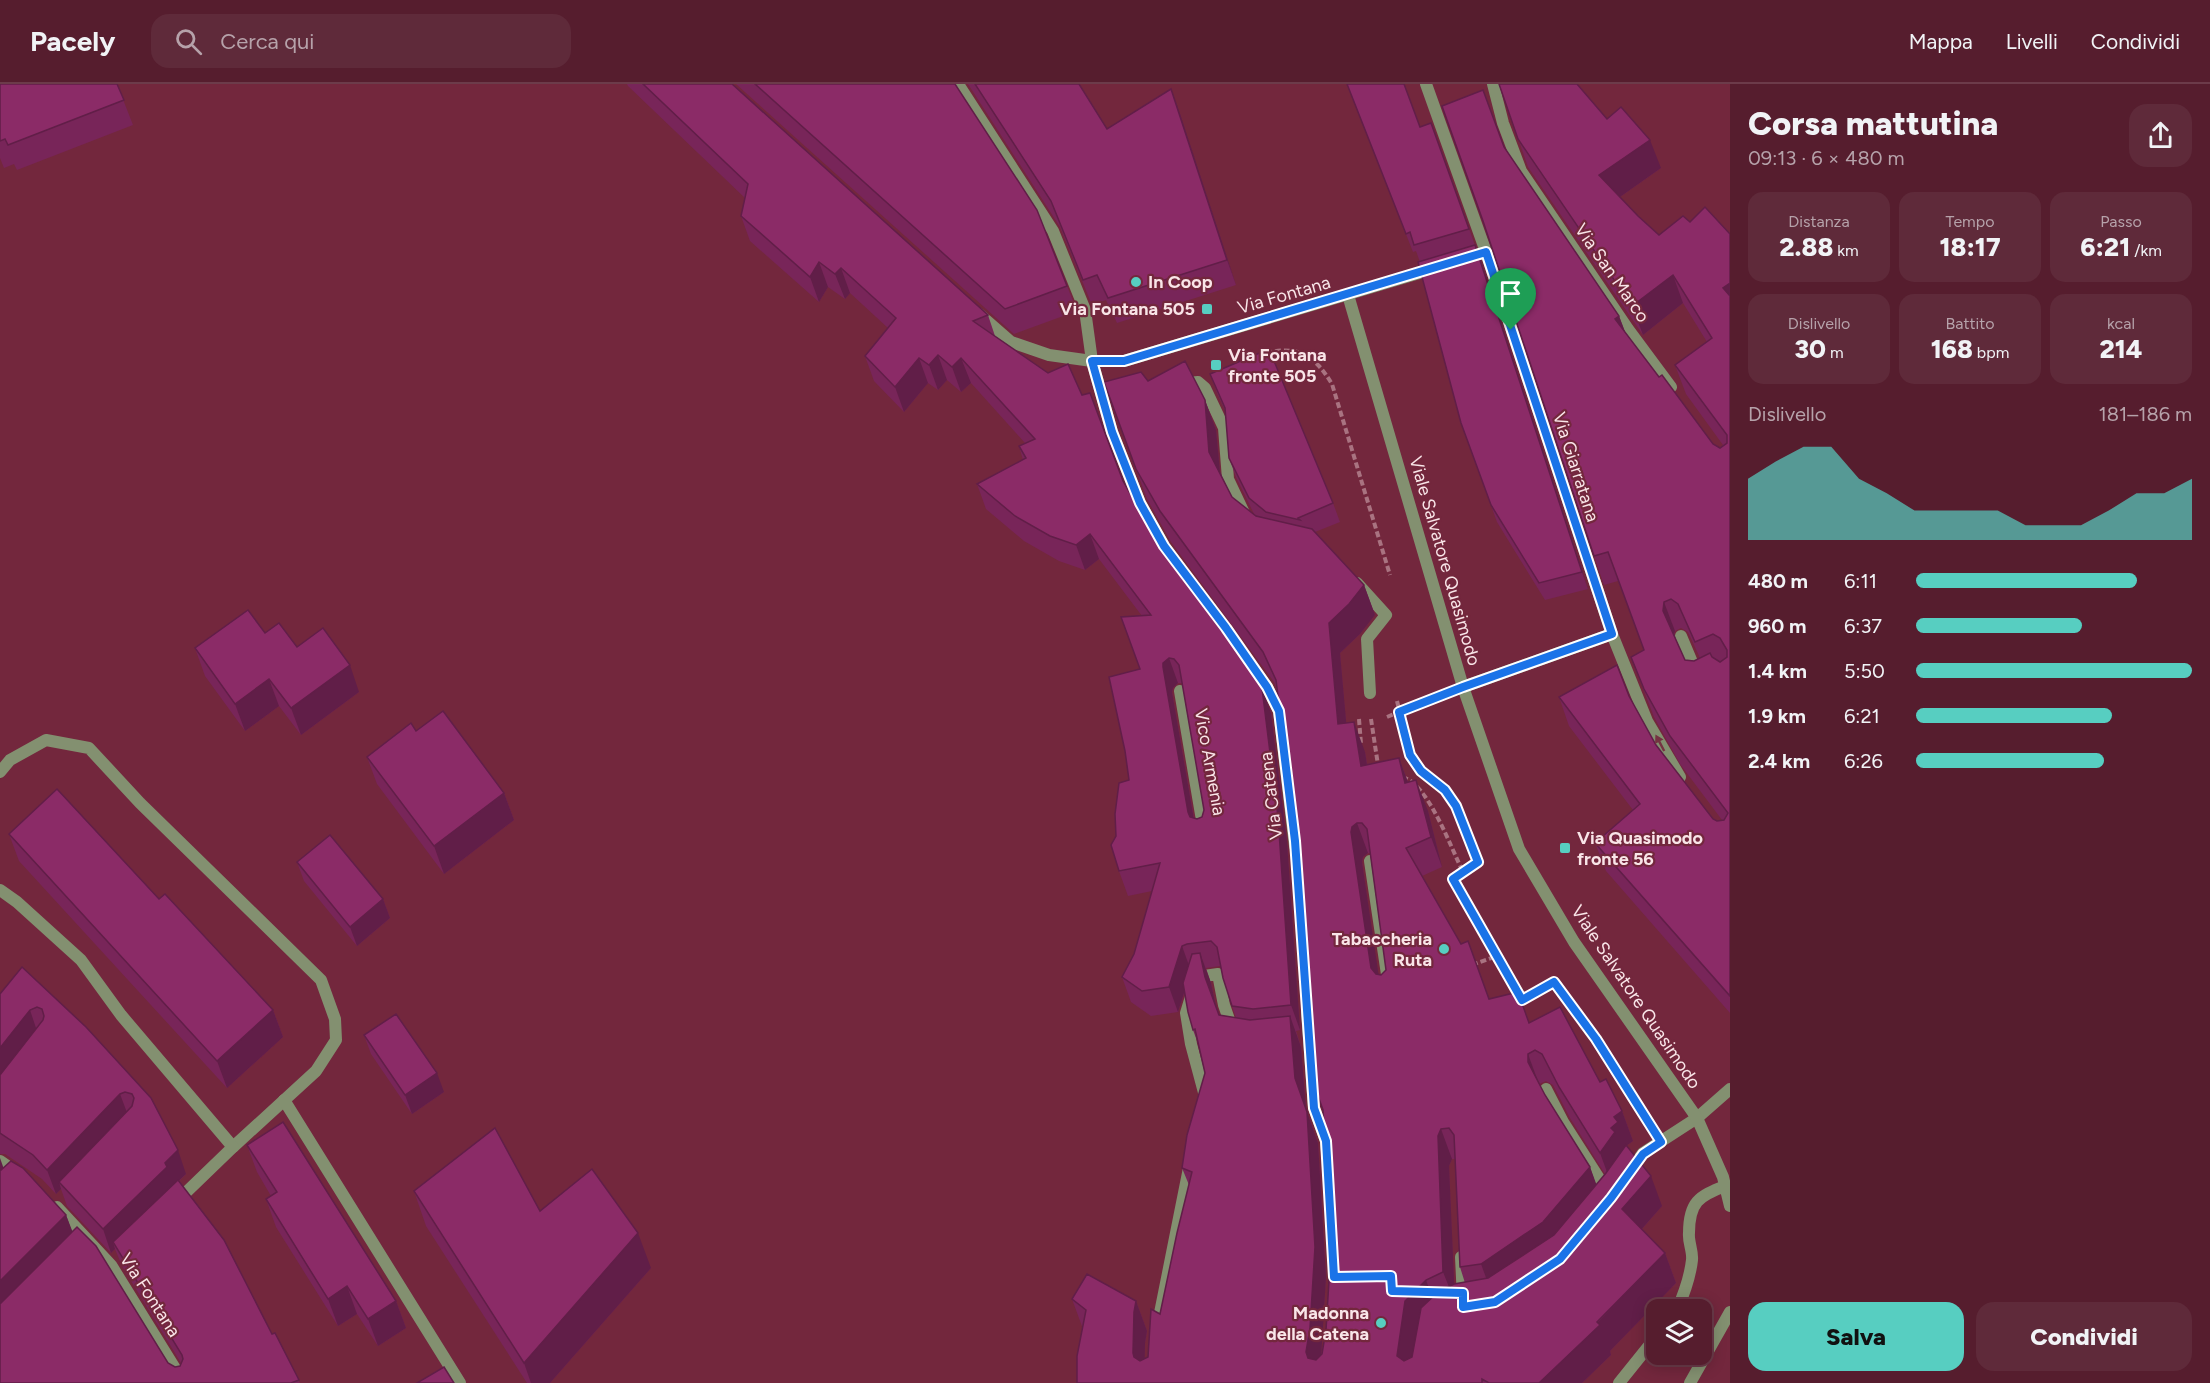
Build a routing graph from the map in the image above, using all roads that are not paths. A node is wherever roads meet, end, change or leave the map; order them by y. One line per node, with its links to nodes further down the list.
1 (958, 84): 7 (street, Via Catena)
2 (1426, 84): 4 (street, Via Giarratana)
3 (1493, 84): 9 (street, Via San Marco)
4 (1486, 252): 5 (street, Via Fontana); 12 (street, Via Giarratana)
5 (1348, 295): 7 (street, Via Fontana); 15 (street, Viale Salvatore Quasimodo)
6 (968, 303): 7 (street, Via Fontana)
7 (1092, 361): 22 (street, Via Catena)
8 (1169, 388): 10 (street)
9 (1681, 402)
10 (1256, 528)
11 (1349, 575): 17 (street)
12 (1612, 634): 15 (street); 19 (street, Via Giarratana, one-way to 12)
13 (1681, 636): 14 (street)
14 (1708, 678)
15 (1463, 687): 31 (street, Viale Salvatore Quasimodo)
16 (1180, 691): 20 (street, Vico Armenia)
17 (1370, 693)
18 (0, 772): 29 (street)
19 (1688, 787)
20 (1205, 836)
21 (1370, 861): 24 (street)
22 (1296, 863)
23 (0, 890): 32 (street)
24 (1390, 997)
25 (1306, 999): 35 (street)
26 (1244, 1040): 30 (street)
27 (1546, 1089): 31 (street)
28 (1730, 1089): 31 (street)
29 (284, 1100): 32 (street); 48 (street)
30 (1204, 1116)
31 (1697, 1118): 37 (street, Viale Salvatore Quasimodo)
32 (233, 1147): 40 (street)
33 (1192, 1155): 45 (street)
34 (0, 1161): 36 (street)
35 (1327, 1163)
36 (20, 1178)
37 (1725, 1186): 39 (street, Viale Salvatore Quasimodo); 42 (street)
38 (56, 1201): 47 (street, Via Fontana)
39 (1730, 1206)
40 (168, 1210)
41 (1461, 1247): 43 (street)
42 (1682, 1299)
43 (1463, 1308)
44 (1730, 1312): 50 (street)
45 (1153, 1343)
46 (1646, 1349): 49 (street)
47 (184, 1383)
48 (460, 1383)
49 (1618, 1383)
50 (1690, 1383)

